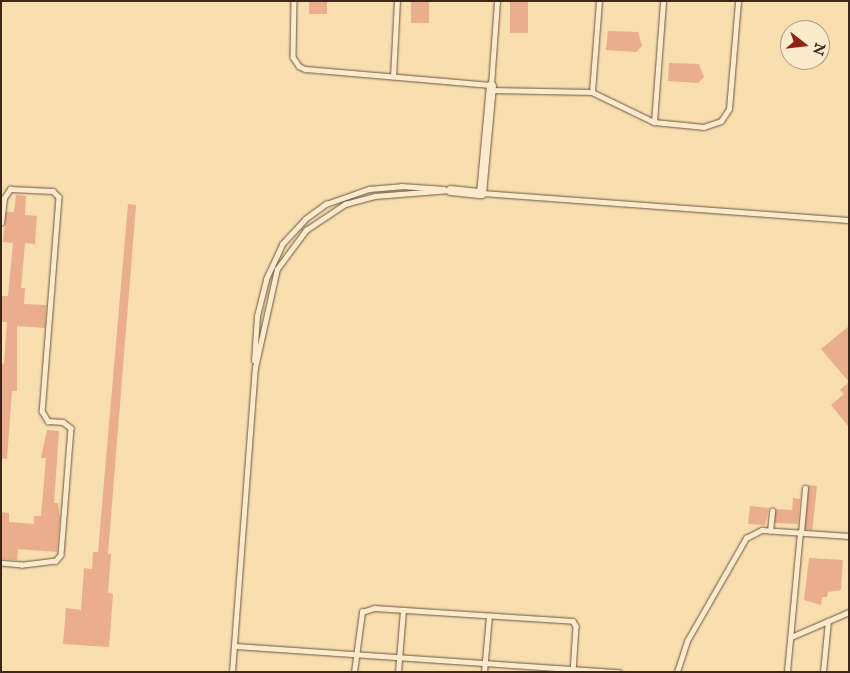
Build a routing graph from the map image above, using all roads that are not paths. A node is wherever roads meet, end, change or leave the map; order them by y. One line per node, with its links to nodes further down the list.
1 (294, 1): 7 (lane)
2 (397, 1): 7 (lane)
3 (497, 1): 8 (lane)
4 (599, 1): 9 (lane)
5 (663, 1): 10 (lane)
6 (738, 1): 10 (lane)
7 (393, 77): 8 (lane)
8 (491, 88): 9 (lane); 12 (street)
9 (592, 92): 10 (lane)
10 (654, 122)
11 (450, 190): 12 (street); 15 (lane); 15 (lane)
12 (481, 193): 13 (lane)
13 (849, 220)
14 (1, 223): 21 (lane)
15 (254, 368): 27 (lane)
16 (805, 488): 19 (lane)
17 (772, 510): 18 (lane)
18 (770, 531): 19 (lane); 37 (lane)
19 (800, 533): 20 (lane); 26 (lane)
20 (849, 536)
21 (1, 563)
22 (403, 610): 24 (lane); 28 (lane); 29 (lane)
23 (849, 612): 25 (lane)
24 (489, 616): 30 (lane); 31 (lane)
25 (828, 621): 26 (lane); 39 (lane)
26 (791, 637): 38 (lane)
27 (234, 646): 28 (lane); 32 (lane)
28 (355, 655): 29 (lane); 33 (lane)
29 (400, 655): 30 (lane); 34 (lane)
30 (484, 662): 31 (lane); 35 (lane)
31 (573, 670): 36 (lane)
32 (232, 672)
33 (354, 672)
34 (398, 672)
35 (484, 672)
36 (619, 672)
37 (677, 672)
38 (787, 672)
39 (824, 672)

